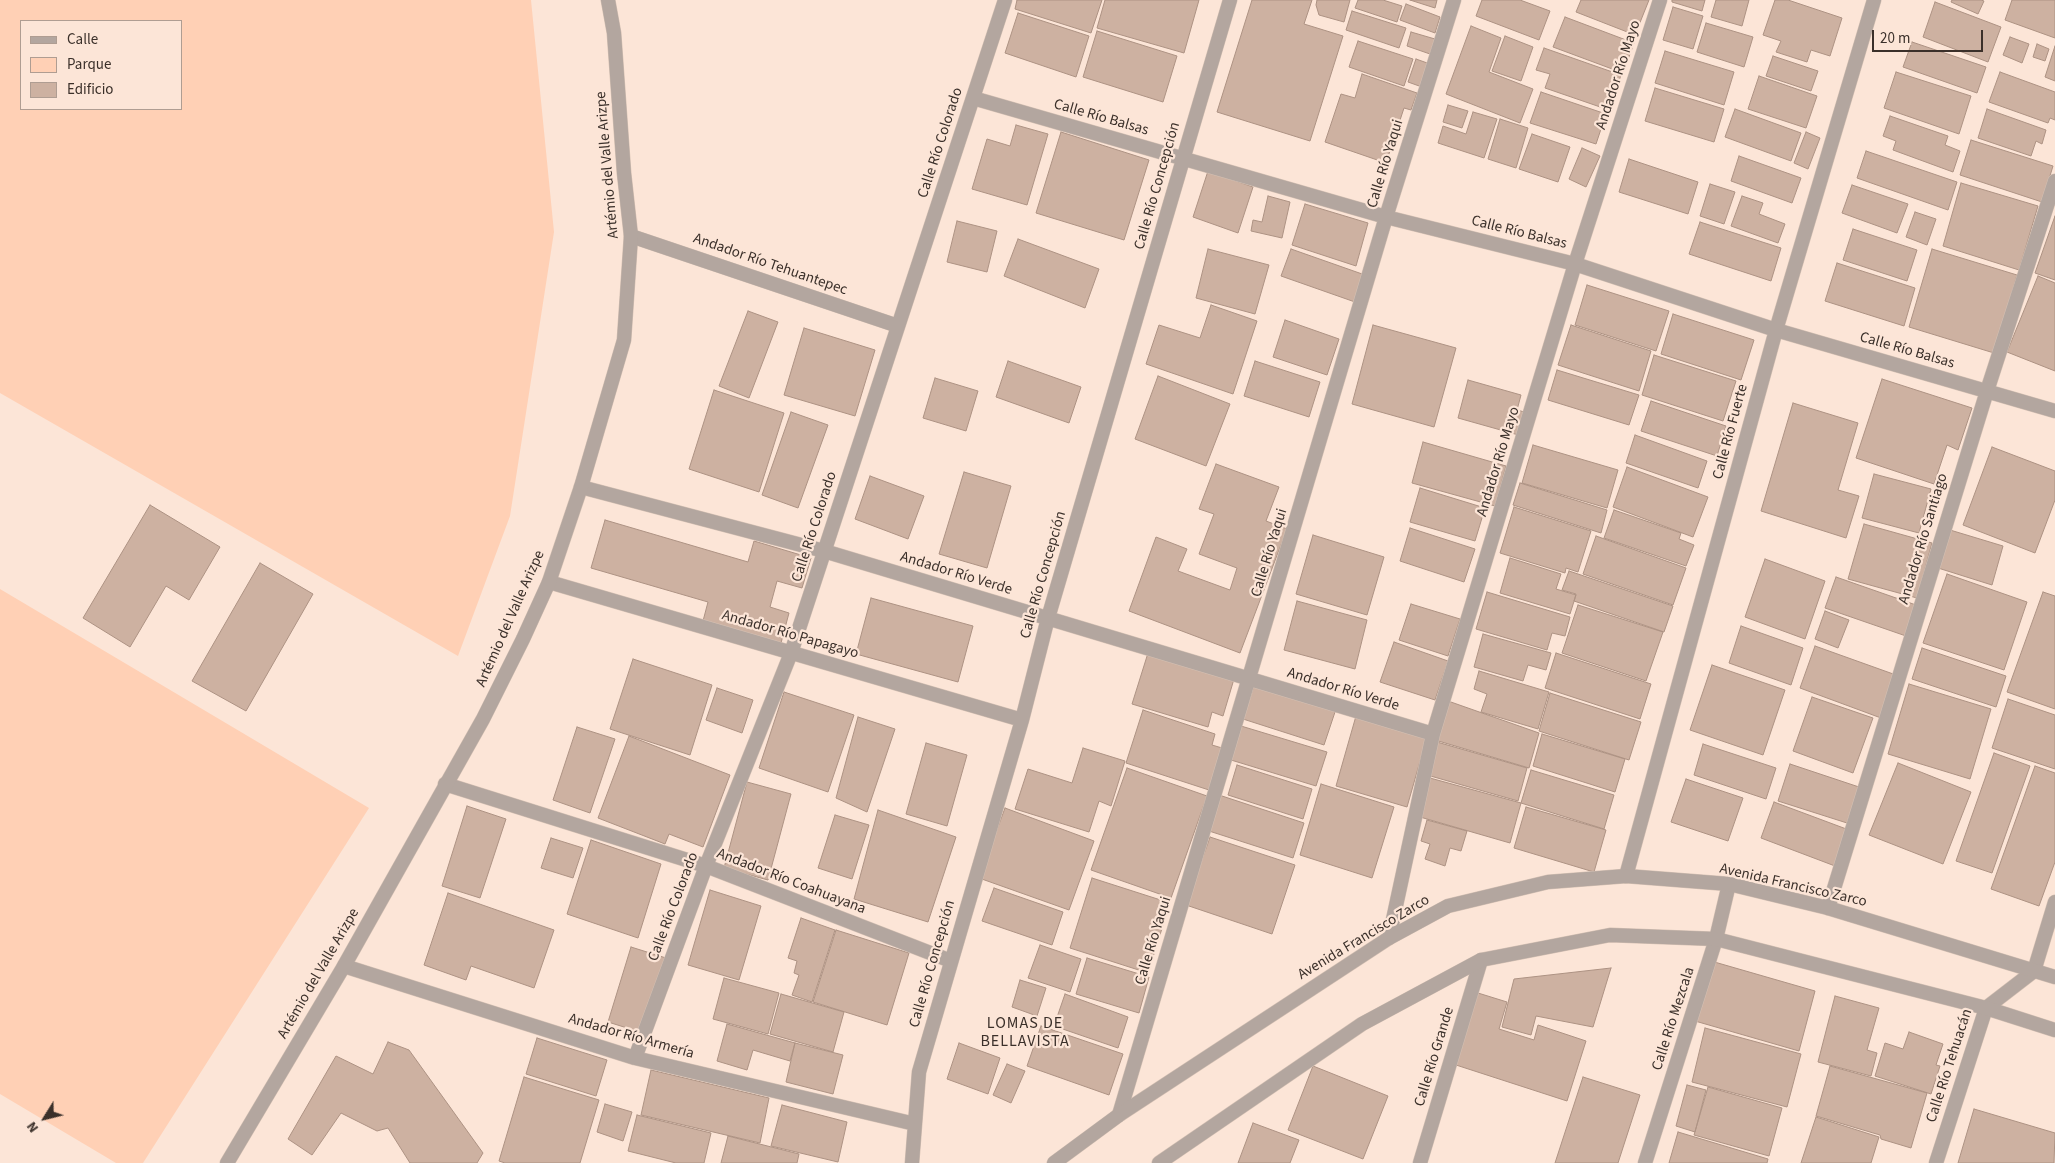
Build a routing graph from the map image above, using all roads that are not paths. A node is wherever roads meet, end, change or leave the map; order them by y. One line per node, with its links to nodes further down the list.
1 (608, 0): 11 (street, Artémio del Valle Arizpe)
2 (1005, 0): 7 (street, Calle Río Colorado)
3 (1230, 0): 8 (street, Calle Río Concepción)
4 (1454, 0): 10 (street, Calle Río Yaqui)
5 (1660, 0): 12 (street, Andador Río Mayo)
6 (1874, 0): 14 (street, Calle Río Fuerte)
7 (973, 98): 8 (street, Calle Río Balsas); 13 (street, Calle Río Colorado)
8 (1183, 159): 10 (street, Calle Río Balsas); 20 (street, Calle Río Concepción)
9 (2055, 181): 15 (street, Andador Río Santiago)
10 (1386, 217): 12 (street, Calle Río Balsas); 22 (street, Calle Río Yaqui)
11 (631, 236): 13 (street, Andador Río Tehuantepec); 17 (street, Artémio del Valle Arizpe)
12 (1575, 264): 14 (street, Calle Río Balsas); 24 (street, Andador Río Mayo)
13 (898, 326): 18 (street, Calle Río Colorado)
14 (1776, 330): 15 (street, Calle Río Balsas); 27 (street, Calle Río Fuerte)
15 (1987, 391): 16 (street, Calle Río Balsas); 30 (street, Andador Río Santiago)
16 (2055, 411)
17 (581, 487): 18 (street, Andador Río Verde); 19 (street, Artémio del Valle Arizpe)
18 (824, 551): 20 (street, Andador Río Verde); 21 (street, Calle Río Colorado)
19 (549, 582): 21 (street, Andador Río Papagayo); 25 (street, Artémio del Valle Arizpe)
20 (1048, 618): 22 (street, Andador Río Verde); 23 (street, Calle Río Concepción)
21 (791, 653): 23 (street, Andador Río Papagayo); 26 (street, Calle Río Colorado)
22 (1249, 679): 24 (street, Andador Río Verde); 41 (street, Calle Río Yaqui)
23 (1022, 720): 34 (street, Calle Río Concepción)
24 (1433, 734): 31 (street, Andador Río Mayo)
25 (445, 784): 26 (street, Andador Río Coahuayana); 35 (street, Artémio del Valle Arizpe)
26 (706, 866): 34 (street, Andador Río Coahuayana); 40 (street, Calle Río Colorado)
27 (1626, 876): 28 (street, Avenida Francisco Zarco); 31 (street, Avenida Francisco Zarco)
28 (1729, 884): 30 (street, Avenida Francisco Zarco); 32 (street, Calle Río Mezcala)
29 (2055, 902): 36 (street)
30 (1828, 908): 36 (street, Avenida Francisco Zarco)
31 (1389, 938): 41 (street, Avenida Francisco Zarco)
32 (1716, 939): 33 (street); 38 (street); 48 (street, Calle Río Mezcala)
33 (1482, 960): 46 (street); 47 (street, Calle Río Grande)
34 (951, 961): 42 (street, Calle Río Concepción)
35 (344, 966): 40 (street, Andador Río Armería); 43 (street, Artémio del Valle Arizpe)
36 (2034, 971): 37 (street, Avenida Francisco Zarco); 38 (street, Calle Río Tehuacán)
37 (2055, 977)
38 (1986, 1008): 39 (street); 49 (street, Calle Río Tehuacán)
39 (2055, 1030)
40 (635, 1058): 42 (street, Andador Río Armería)
41 (1118, 1115): 45 (street, Avenida Francisco Zarco)
42 (915, 1124): 44 (street, Calle Río Concepción)
43 (227, 1163)
44 (912, 1163)
45 (1054, 1163)
46 (1159, 1163)
47 (1420, 1163)
48 (1645, 1163)
49 (1936, 1163)

